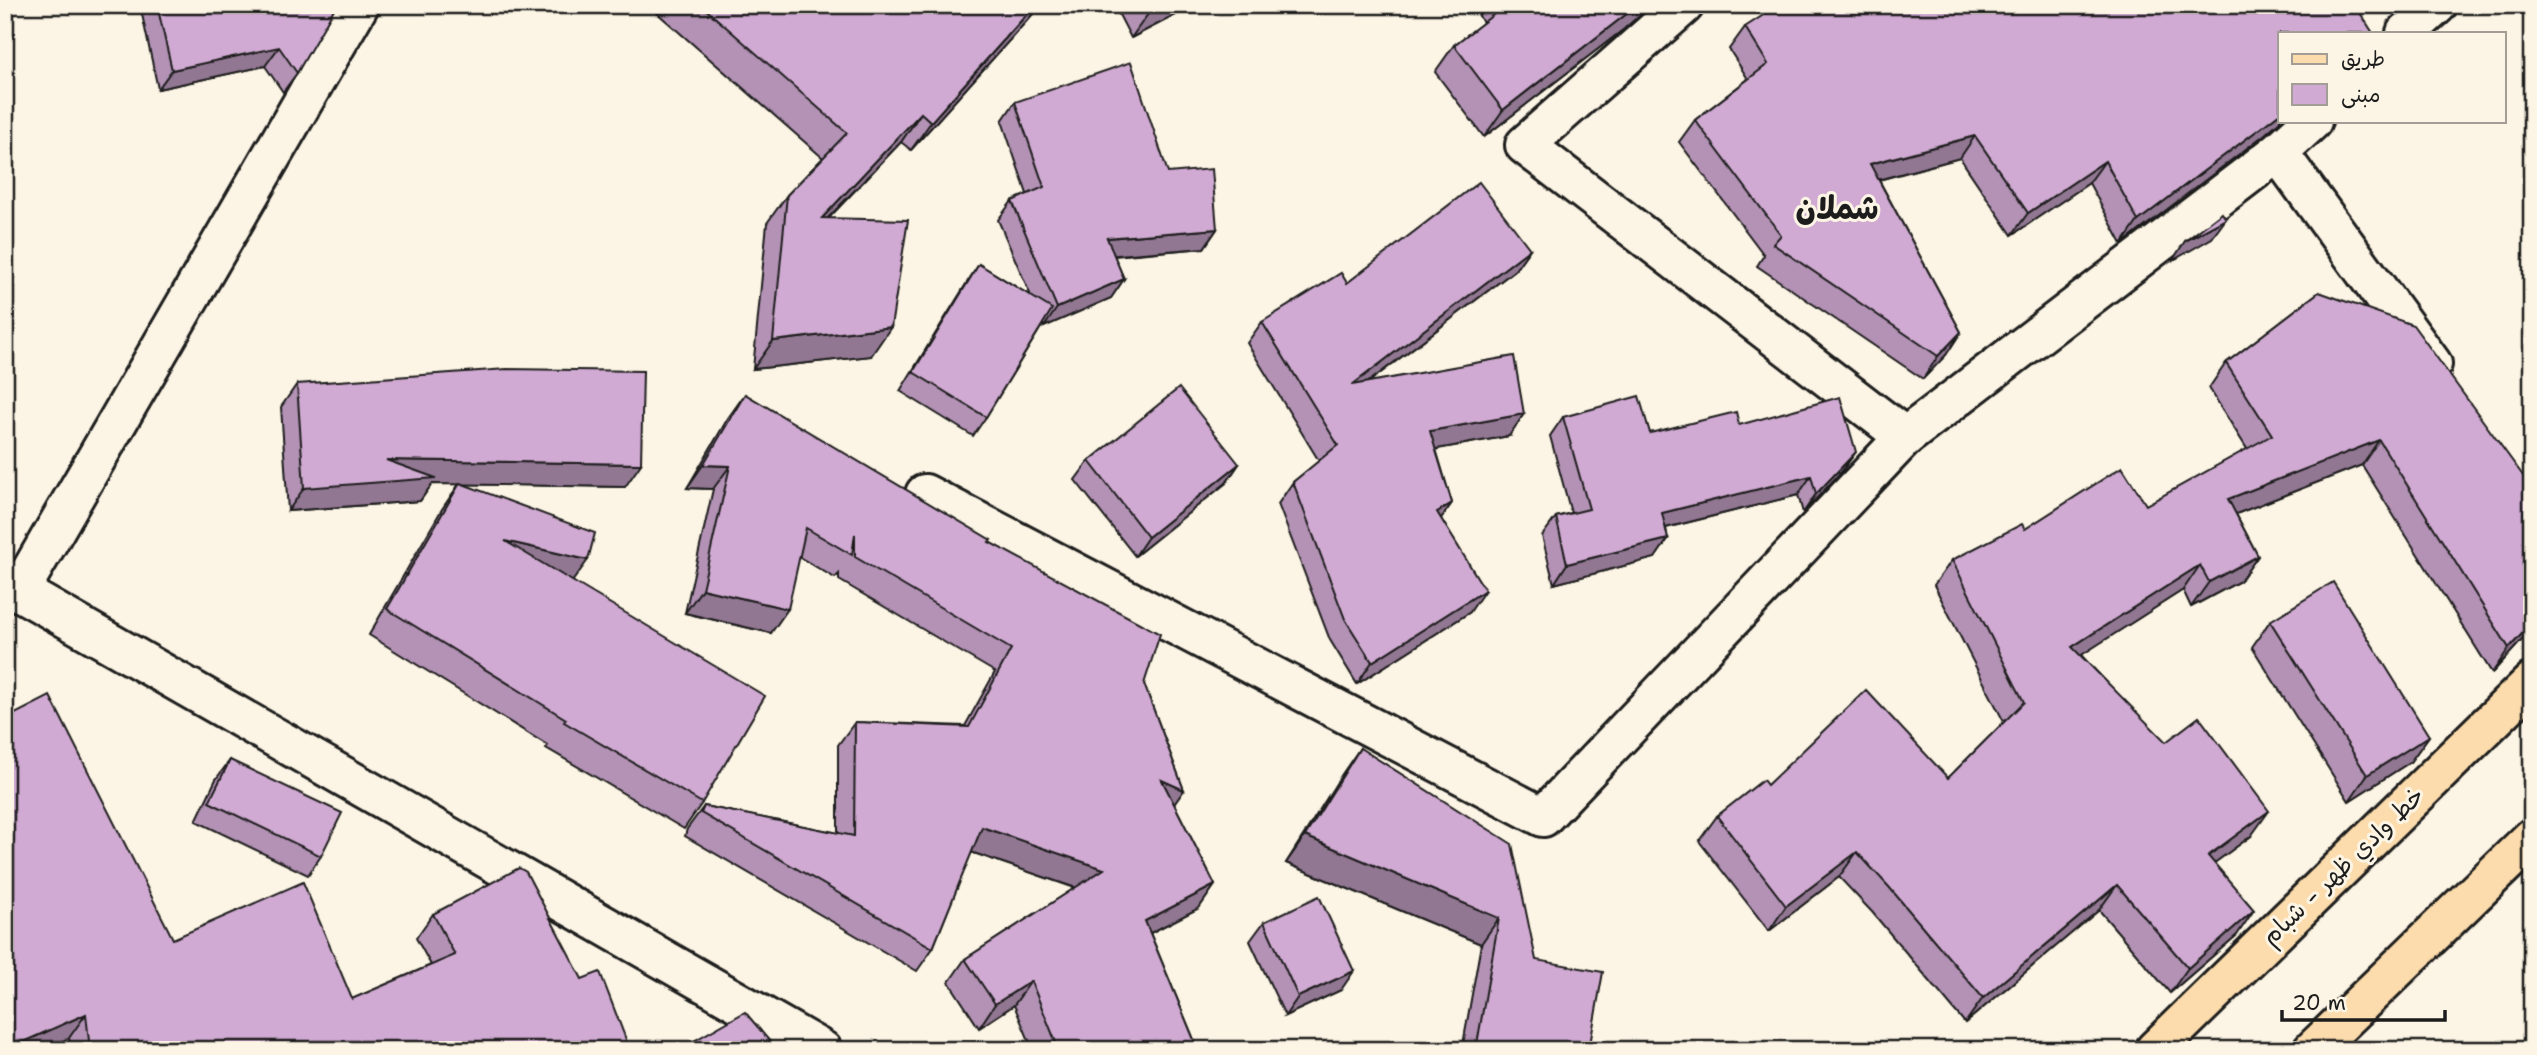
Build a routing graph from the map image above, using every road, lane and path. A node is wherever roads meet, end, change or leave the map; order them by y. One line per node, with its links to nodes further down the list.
1 (359, 5): 10 (street)
2 (1684, 5): 8 (street)
3 (2437, 5): 4 (street)
4 (2407, 32)
5 (2311, 122): 6 (street)
6 (2278, 152): 7 (street); 8 (street)
7 (2450, 388)
8 (1905, 436): 9 (street)
9 (925, 494)
10 (12, 587): 13 (street)
11 (2532, 682): 14 (main road, خط وادي ظهر - شبام)
12 (2532, 838): 15 (main road)
13 (822, 1050)
14 (2155, 1050)
15 (2313, 1050)

